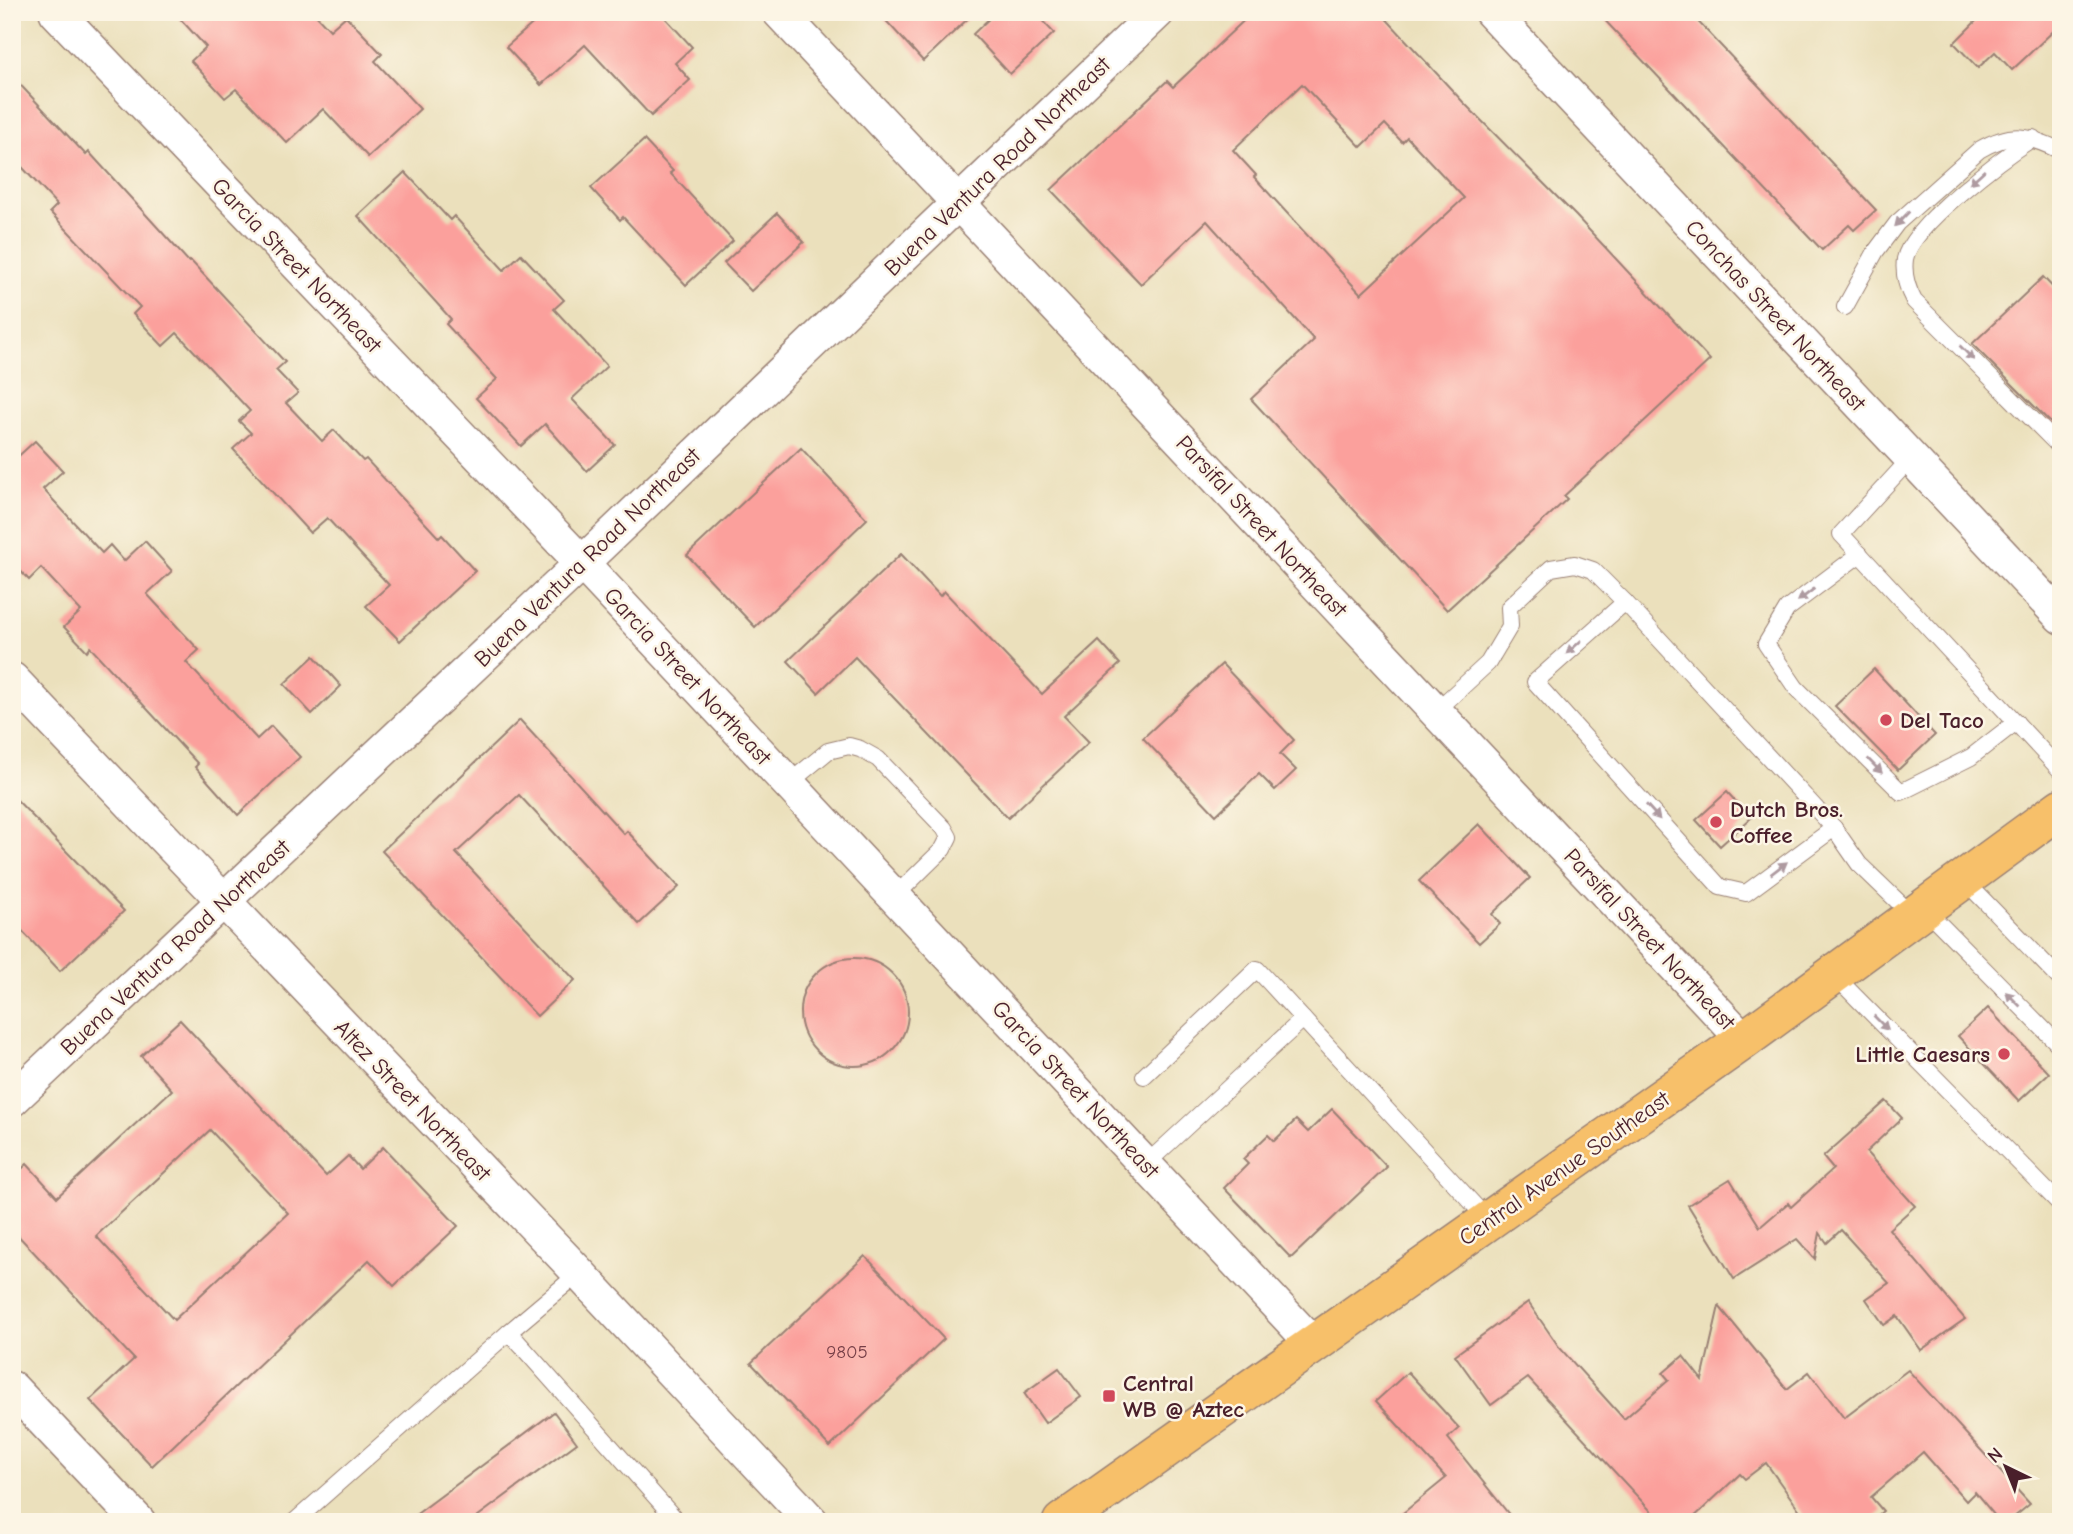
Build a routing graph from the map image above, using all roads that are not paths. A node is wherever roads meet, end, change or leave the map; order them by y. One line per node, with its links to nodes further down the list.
1 (56, 12): 12 (street, Garcia Street Northeast)
2 (779, 12): 7 (street, Parsifal Street Northeast)
3 (1158, 12): 7 (street, Buena Ventura Road Northeast)
4 (1491, 12): 10 (street, Conchas Street Northeast)
5 (2032, 138): 6 (lane); 8 (lane, one-way to 8); 9 (lane, one-way to 9)
6 (2060, 150)
7 (959, 202): 12 (street, Buena Ventura Road Northeast); 16 (street, Parsifal Street Northeast)
8 (1845, 307)
9 (2061, 448)
10 (1911, 458): 11 (lane); 14 (street, Conchas Street Northeast)
11 (1860, 554): 17 (lane); 17 (lane, one-way to 17)
12 (582, 563): 19 (street, Garcia Street Northeast); 24 (street, Buena Ventura Road Northeast)
13 (1625, 602): 16 (lane); 21 (lane); 21 (lane, one-way to 21)
14 (2061, 617)
15 (12, 679): 24 (street, Altez Street Northeast)
16 (1436, 711): 29 (street, Parsifal Street Northeast)
17 (2016, 722): 18 (lane)
18 (2061, 771)
19 (789, 783): 23 (street, Garcia Street Northeast); 23 (lane)
20 (2061, 808): 22 (main road, Central Avenue Southeast)
21 (1834, 828): 25 (lane)
22 (1963, 879): 25 (main road, Central Avenue Southeast); 27 (lane)
23 (895, 896): 33 (street, Garcia Street Northeast)
24 (224, 901): 32 (street, Buena Ventura Road Northeast); 36 (street, Altez Street Northeast)
25 (1918, 912): 26 (main road, Central Avenue Southeast); 30 (lane, one-way to 25)
26 (1833, 974): 29 (main road, Central Avenue Southeast); 34 (lane, one-way to 34)
27 (2061, 980)
28 (1303, 1019): 31 (lane); 33 (lane); 35 (lane)
29 (1744, 1040): 35 (main road, Central Avenue Southeast)
30 (2061, 1047)
31 (1144, 1076)
32 (12, 1100)
33 (1146, 1164): 38 (street, Garcia Street Northeast)
34 (2061, 1205)
35 (1489, 1221): 38 (main road, Central Avenue Southeast)
36 (579, 1273): 37 (lane); 43 (street, Altez Street Northeast)
37 (509, 1332): 41 (lane); 42 (lane)
38 (1314, 1345): 44 (main road, Central Avenue Southeast)
39 (12, 1388): 40 (street)
40 (139, 1522)
41 (293, 1522)
42 (678, 1522)
43 (812, 1522)
44 (1062, 1522)

